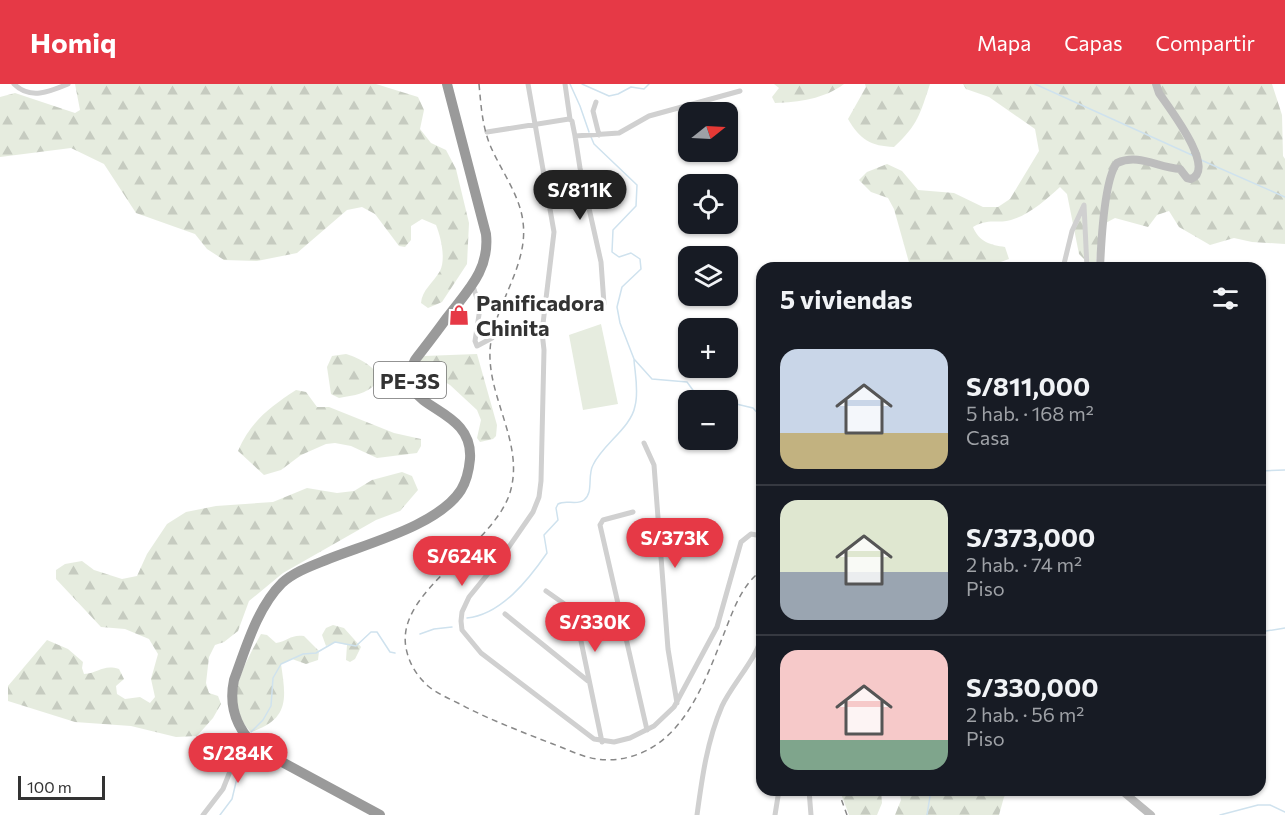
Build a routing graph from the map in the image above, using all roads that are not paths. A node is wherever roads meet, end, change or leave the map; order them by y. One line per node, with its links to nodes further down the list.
1 (14, 84): 2 (street)
2 (68, 84)
3 (447, 84): 17 (highway, PE-3S)
4 (528, 84): 10 (street)
5 (565, 84): 9 (street)
6 (1156, 84): 16 (street)
7 (740, 92): 12 (street)
8 (596, 102): 12 (street)
9 (570, 119): 10 (street); 13 (street)
10 (536, 124): 11 (street); 19 (street)
11 (487, 132)
12 (598, 135): 13 (street)
13 (579, 136): 18 (street)
14 (1064, 262): 15 (street)
15 (1087, 262)
16 (1101, 262)
17 (473, 286): 19 (street); 29 (highway, PE-3S)
18 (604, 304)
19 (542, 332): 30 (street)
20 (644, 443): 27 (street)
21 (633, 512): 28 (street)
22 (756, 535): 27 (street)
23 (546, 591): 26 (street)
24 (505, 614): 26 (street)
25 (756, 652): 36 (street)
26 (588, 681): 30 (street)
27 (676, 703): 28 (street)
28 (647, 730): 30 (street)
29 (244, 736): 34 (street); 35 (highway, PE-3S)
30 (602, 742)
31 (778, 796): 37 (street)
32 (809, 796): 38 (street)
33 (1128, 796): 39 (street)
34 (203, 815)
35 (380, 815)
36 (697, 815)
37 (775, 815)
38 (811, 815)
39 (1151, 815)

